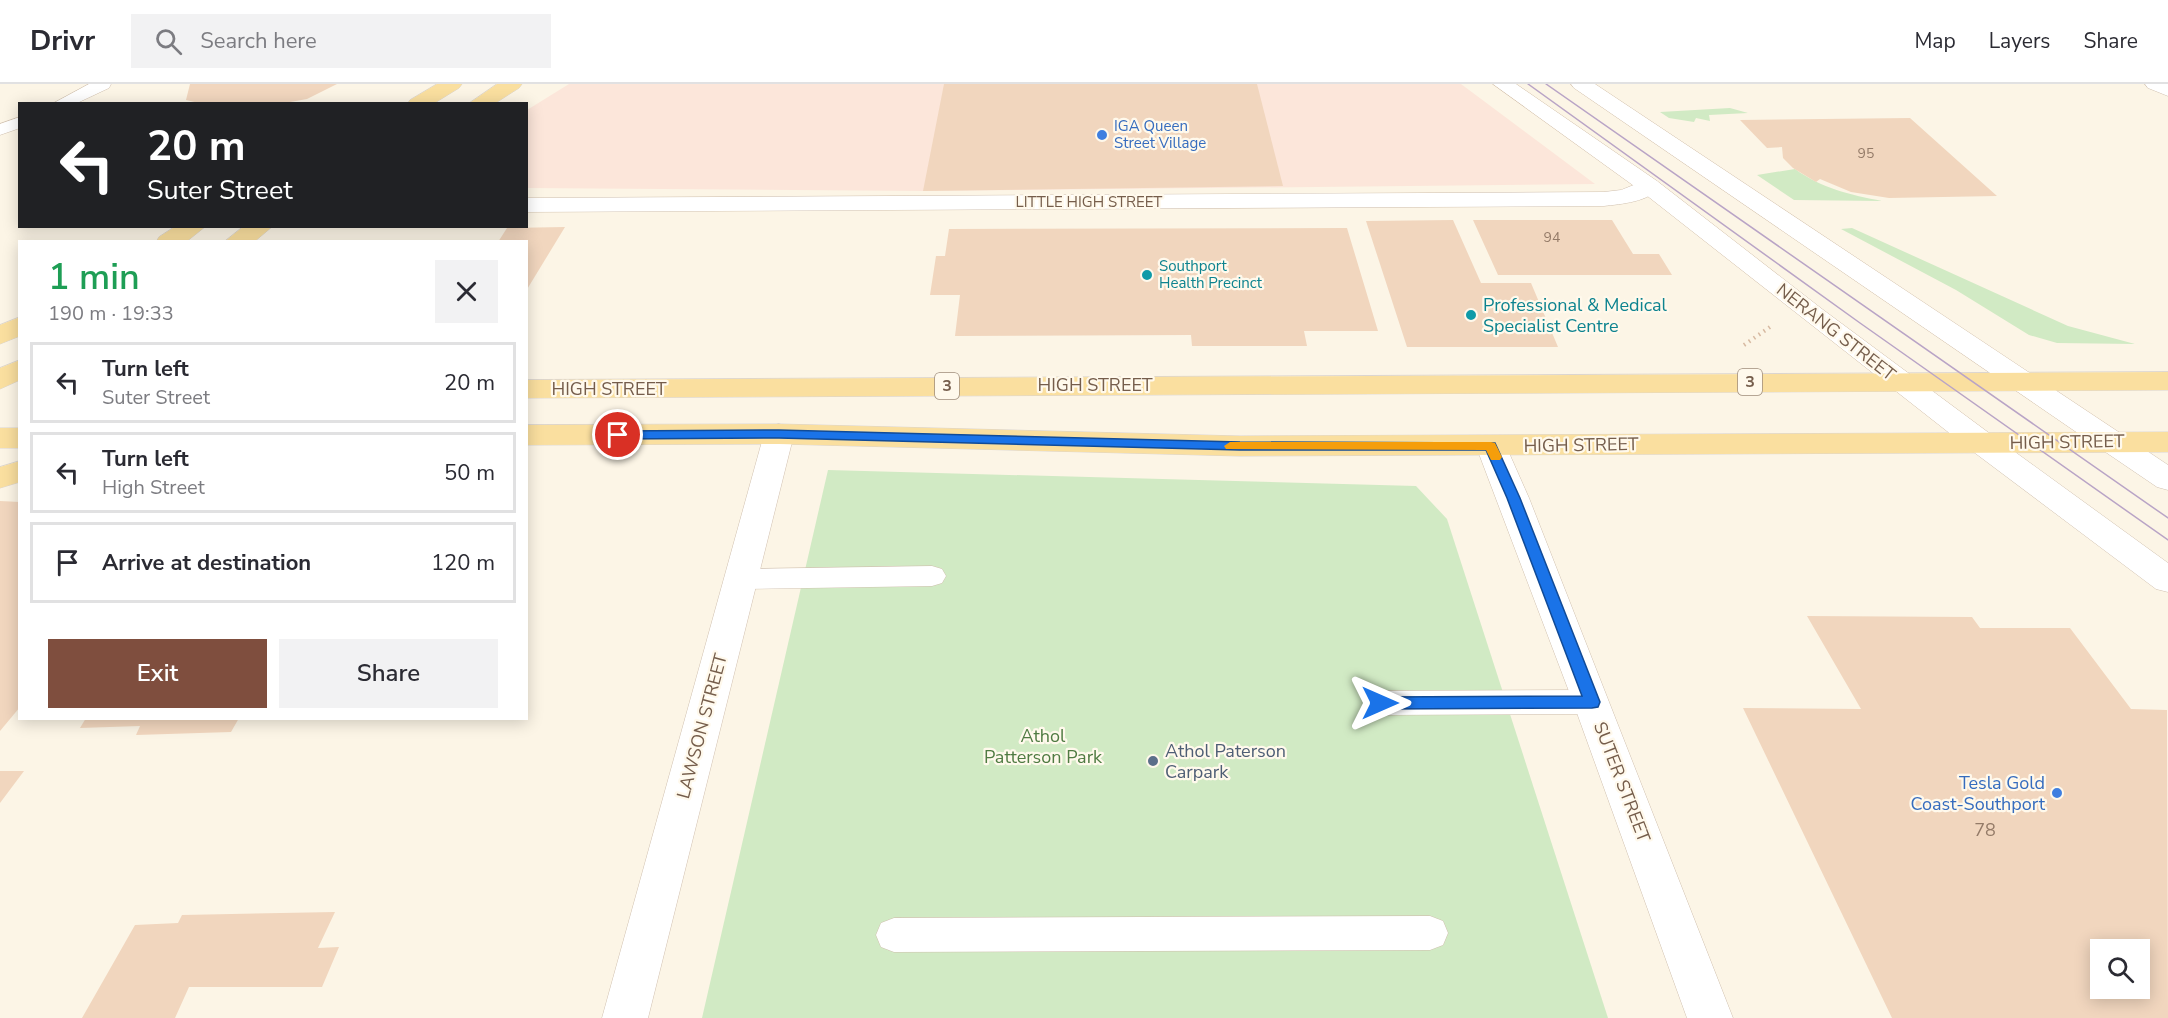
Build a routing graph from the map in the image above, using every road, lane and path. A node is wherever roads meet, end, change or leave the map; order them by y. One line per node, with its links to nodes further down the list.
1 (103, 84): 8 (lane)
2 (452, 84): 9 (main road)
3 (512, 84): 10 (main road)
4 (1503, 84): 13 (street, NERANG STREET)
5 (1581, 84): 27 (street)
6 (2155, 84): 7 (street)
7 (2168, 90)
8 (64, 102)
9 (420, 102)
10 (481, 102)
11 (18, 123): 12 (lane)
12 (0, 130)
13 (1649, 186): 14 (street, LITTLE HIGH STREET); 26 (street, NERANG STREET)
14 (528, 205)
15 (191, 228): 17 (main road)
16 (258, 228): 18 (main road)
17 (171, 240)
18 (239, 240)
19 (18, 325): 21 (main road)
20 (18, 326): 22 (main road)
21 (0, 327)
22 (0, 336)
23 (18, 369): 24 (main road)
24 (0, 380)
25 (2168, 381): 27 (main road, HIGH STREET / 3)
26 (1900, 382): 27 (main road, HIGH STREET / 3); 30 (main road, HIGH STREET / 3); 37 (street, NERANG STREET)
27 (2024, 383): 35 (street)
28 (0, 387): 29 (main road)
29 (18, 388)
30 (528, 389)
31 (779, 434): 32 (main road, HIGH STREET); 38 (main road, HIGH STREET); 43 (street, LAWSON STREET)
32 (528, 435)
33 (0, 438): 34 (main road)
34 (18, 438)
35 (2112, 442): 36 (main road, HIGH STREET); 37 (main road, HIGH STREET); 41 (street)
36 (2168, 442)
37 (1982, 443): 38 (main road, HIGH STREET); 44 (street, NERANG STREET)
38 (1491, 446): 45 (street, SUTER STREET)
39 (18, 472): 40 (main road)
40 (0, 478)
41 (2168, 480)
42 (932, 576): 43 (lane)
43 (741, 579): 49 (street, LAWSON STREET)
44 (2168, 580)
45 (1592, 702): 46 (lane); 50 (street, SUTER STREET)
46 (1380, 703)
47 (1430, 933): 48 (lane)
48 (894, 935)
49 (625, 1018)
50 (1710, 1018)

